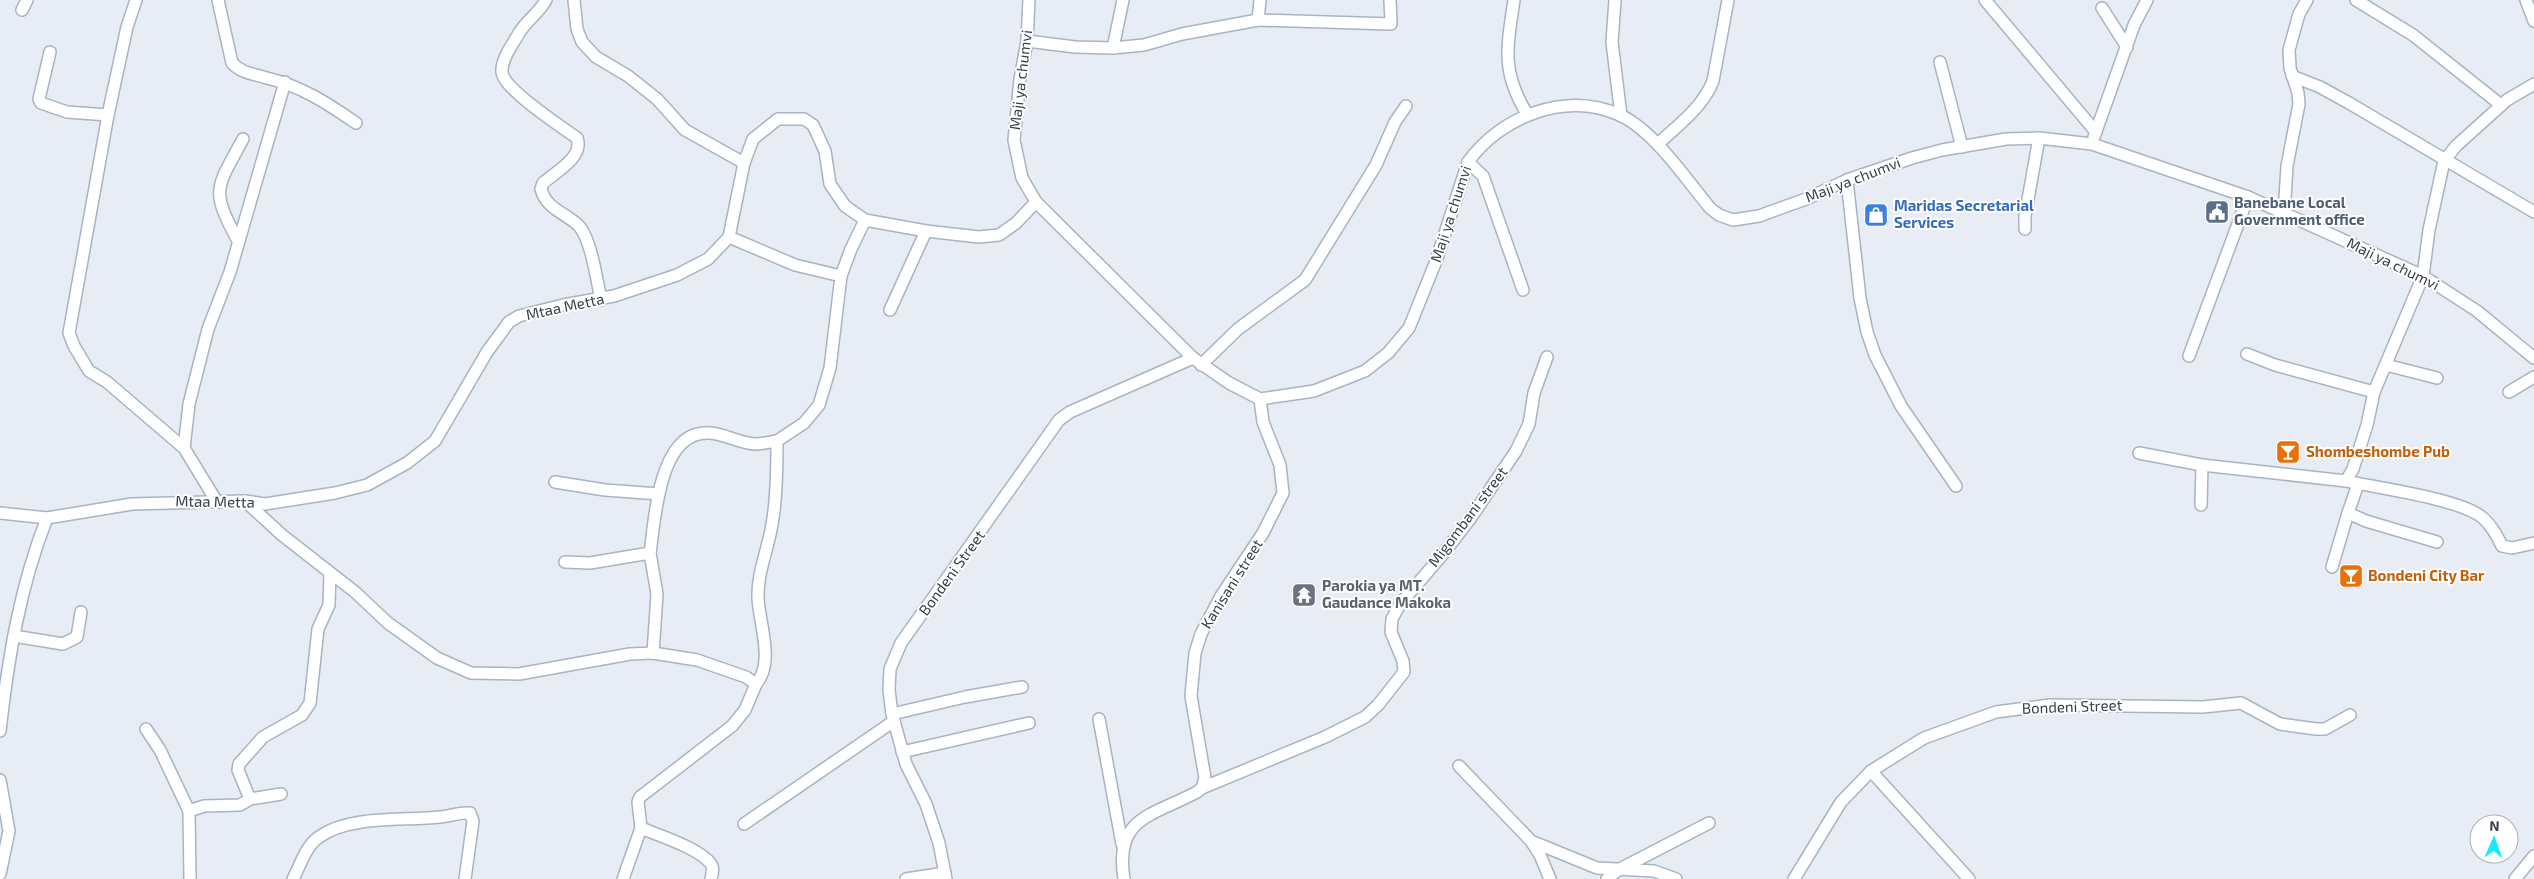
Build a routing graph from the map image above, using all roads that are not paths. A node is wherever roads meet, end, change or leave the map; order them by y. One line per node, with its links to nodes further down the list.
1 (136, 0): 31 (street)
2 (218, 0): 26 (street)
3 (546, 0): 55 (street)
4 (574, 0): 41 (street)
5 (1029, 0): 20 (street, Maji ya chumvi)
6 (1123, 0): 22 (street)
7 (1260, 0): 18 (street)
8 (1390, 0): 18 (street)
9 (1514, 0): 30 (street)
10 (1615, 0): 32 (street)
11 (1728, 0): 37 (street)
12 (1985, 0): 35 (street)
13 (2147, 0): 21 (street)
14 (2307, 0): 25 (street)
15 (2356, 0): 28 (street)
16 (2526, 0): 19 (street)
17 (2102, 8): 21 (street)
18 (1258, 20): 22 (street)
19 (2534, 21)
20 (1027, 41): 22 (street); 44 (street, Maji ya chumvi)
21 (2127, 47): 35 (street)
22 (1113, 48)
23 (50, 52): 31 (street)
24 (1940, 62): 38 (street)
25 (2292, 76): 39 (street); 46 (street)
26 (285, 82): 33 (street); 51 (street)
27 (2534, 84): 28 (street)
28 (2501, 105): 39 (street)
29 (1406, 106): 61 (street)
30 (1527, 114): 32 (street, Maji ya chumvi); 40 (street, Maji ya chumvi)
31 (108, 115): 69 (street)
32 (1621, 116): 37 (street, Maji ya chumvi)
33 (356, 123)
34 (2039, 138): 35 (street, Maji ya chumvi); 38 (street, Maji ya chumvi); 48 (street)
35 (2094, 138): 43 (street, Maji ya chumvi)
36 (243, 139): 51 (street)
37 (1658, 144): 42 (street, Maji ya chumvi)
38 (1962, 147): 42 (street, Maji ya chumvi)
39 (2444, 161): 45 (street); 53 (street)
40 (1468, 162): 54 (street); 67 (street, Maji ya chumvi)
41 (744, 163): 47 (street); 50 (street)
42 (1847, 180): 74 (street)
43 (2248, 197): 46 (street, Maji ya chumvi); 58 (street)
44 (1036, 202): 49 (street); 61 (street, Maji ya chumvi)
45 (2534, 212)
46 (2284, 214): 53 (street, Maji ya chumvi)
47 (865, 220): 49 (street); 52 (street)
48 (2025, 229)
49 (926, 231): 56 (street)
50 (729, 237): 52 (street); 55 (street, Mtaa Metta)
51 (238, 242): 69 (street)
52 (841, 276): 68 (street)
53 (2423, 276): 60 (street, Maji ya chumvi); 62 (street)
54 (1523, 290)
55 (601, 300): 76 (street, Mtaa Metta)
56 (890, 310)
57 (2247, 354): 65 (street)
58 (2189, 356)
59 (1547, 357): 104 (street, Migombani street)
60 (2534, 358)
61 (1197, 362): 67 (street, Maji ya chumvi); 94 (street, Bondeni Street)
62 (2386, 365): 63 (street); 65 (street)
63 (2437, 378)
64 (2534, 378): 66 (street)
65 (2374, 392): 73 (street)
66 (2508, 392)
67 (1260, 399): 104 (street, Kanisani street)
68 (778, 441): 75 (street); 91 (street)
69 (184, 448): 77 (street)
70 (2139, 453): 71 (street)
71 (2202, 465): 73 (street); 78 (street)
72 (555, 482): 75 (street)
73 (2352, 482): 80 (street); 83 (street)
74 (1956, 486)
75 (659, 494): 84 (street)
76 (245, 501): 77 (street, Mtaa Metta); 87 (street)
77 (217, 502): 81 (street, Mtaa Metta)
78 (2201, 505)
79 (0, 513): 81 (street, Mtaa Metta)
80 (2348, 513): 82 (street); 86 (street)
81 (48, 518): 89 (street)
82 (2437, 542)
83 (2534, 543)
84 (650, 553): 85 (street); 90 (street)
85 (565, 562)
86 (2332, 567)
87 (330, 574): 90 (street); 106 (street)
88 (81, 612): 89 (street)
89 (14, 636): 97 (street)
90 (653, 653): 91 (street)
91 (756, 684): 110 (street)
92 (1022, 687): 94 (street)
93 (2350, 715): 102 (street, Bondeni Street)
94 (893, 718): 100 (street, Bondeni Street); 109 (street)
95 (1099, 719): 112 (street)
96 (1029, 723): 100 (street)
97 (0, 727): 99 (street)
98 (146, 729): 107 (street)
99 (0, 732)
100 (902, 752): 116 (street, Bondeni Street)
101 (1459, 766): 111 (street)
102 (1871, 771): 127 (street, Bondeni Street); 128 (street)
103 (0, 780): 115 (street)
104 (1202, 788): 112 (street)
105 (281, 794): 106 (street)
106 (250, 799): 107 (street)
107 (190, 811): 117 (street)
108 (1710, 823): 114 (street)
109 (744, 824)
110 (641, 828): 120 (street); 121 (street)
111 (1531, 841): 114 (street); 124 (street)
112 (1122, 846): 123 (street)
113 (2534, 856): 129 (street)
114 (1618, 870): 125 (street); 126 (street)
115 (0, 874)
116 (946, 876): 122 (street)
117 (190, 879)
118 (293, 879): 119 (street)
119 (465, 879)
120 (623, 879)
121 (711, 879)
122 (906, 879)
123 (1124, 879)
124 (1550, 879)
125 (1607, 879)
126 (1676, 879)
127 (1794, 879)
128 (1969, 879)
129 (2514, 879)

